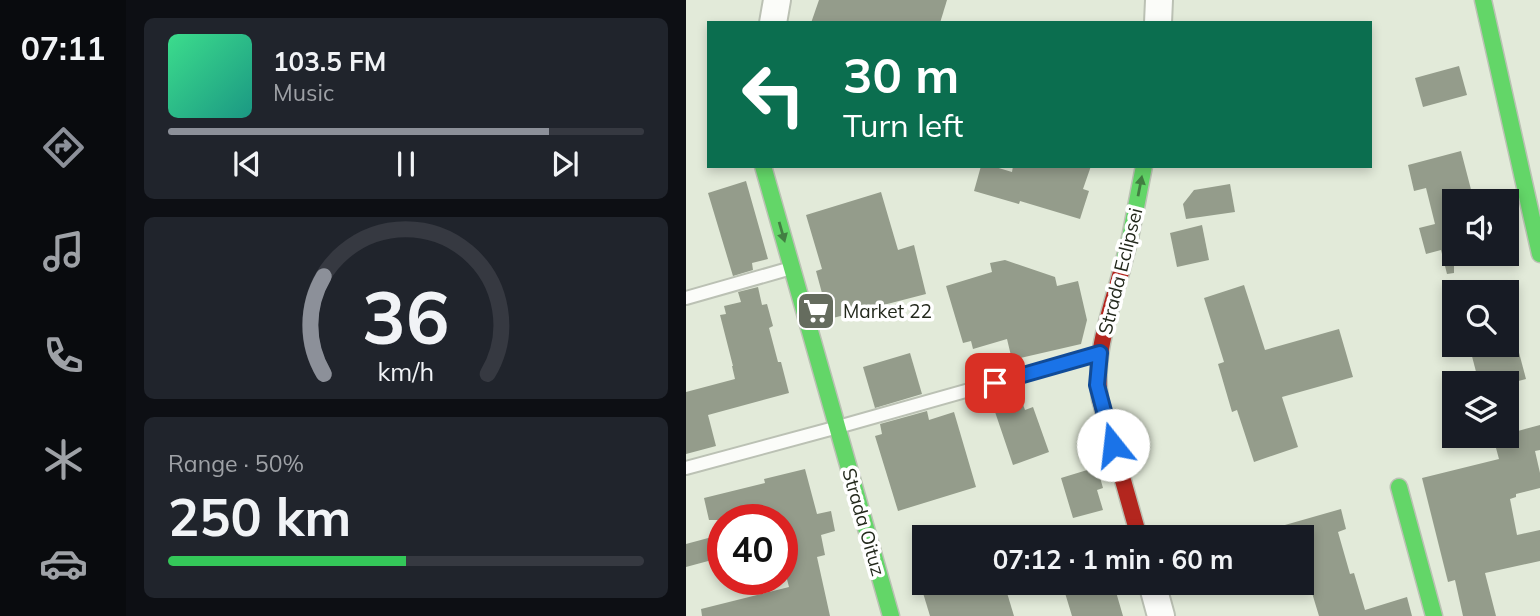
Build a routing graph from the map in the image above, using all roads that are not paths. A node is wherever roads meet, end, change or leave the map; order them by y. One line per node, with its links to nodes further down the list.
1 (777, 0): 4 (street)
2 (1159, 0): 5 (street)
3 (1482, 0): 8 (street)
4 (774, 21)
5 (1158, 21)
6 (764, 168): 9 (street, Strada Oituz, one-way to 9)
7 (1144, 168): 11 (street, Strada Eclipsei, one-way to 7)
8 (1540, 254)
9 (792, 268): 10 (lane); 12 (street, Strada Oituz)
10 (686, 298)
11 (1100, 353): 12 (lane); 15 (street, Strada Eclipsei)
12 (838, 427): 13 (lane); 17 (street, Strada Oituz)
13 (686, 468)
14 (1399, 487): 19 (street)
15 (1136, 525)
16 (1155, 595): 18 (street)
17 (891, 616)
18 (1161, 616)
19 (1434, 616)

